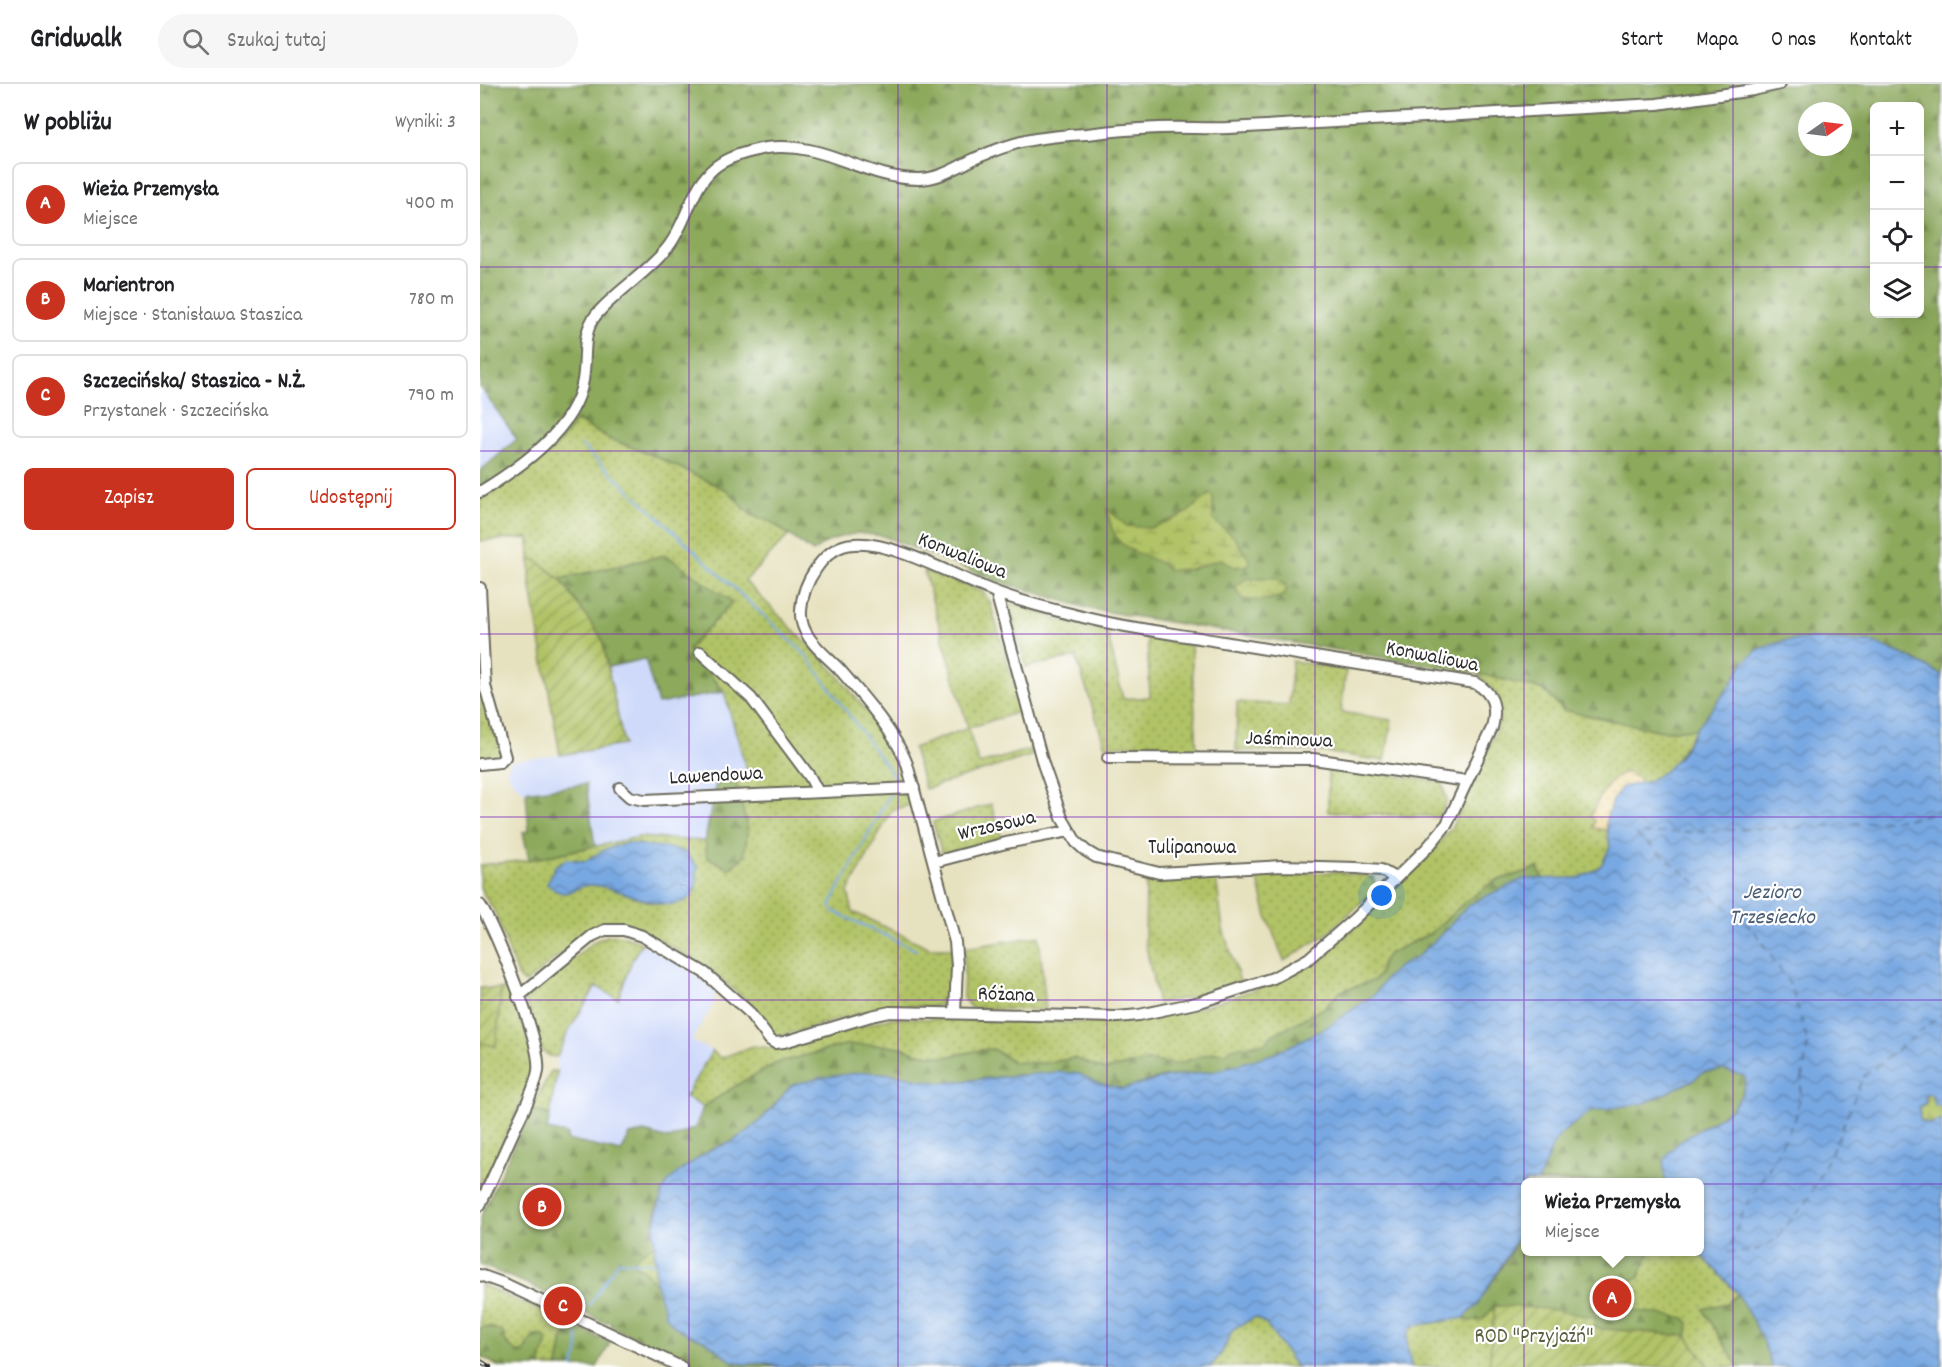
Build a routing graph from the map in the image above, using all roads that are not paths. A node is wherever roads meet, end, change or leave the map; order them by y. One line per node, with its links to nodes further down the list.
1 (1780, 84): 2 (street)
2 (480, 492)
3 (480, 588): 7 (street)
4 (996, 592): 8 (street, Konwaliowa); 10 (street, Konwaliowa); 12 (street, Tulipanowa)
5 (700, 652): 11 (street, Lawendowa)
6 (1108, 758): 8 (street, Jaśminowa)
7 (480, 765)
8 (1467, 781): 14 (street, Różana)
9 (620, 788): 11 (street, Lawendowa)
10 (914, 788): 11 (street, Lawendowa); 13 (street, Konwaliowa)
11 (818, 792)
12 (1069, 831): 13 (street, Wrzosowa); 14 (street, Tulipanowa)
13 (934, 862): 17 (street, Konwaliowa)
14 (1395, 878): 17 (street, Różana)
15 (480, 905): 16 (street)
16 (518, 997): 17 (street, Różana); 18 (street)
17 (955, 1013)
18 (480, 1205)
19 (480, 1275): 20 (street)
20 (681, 1367)

